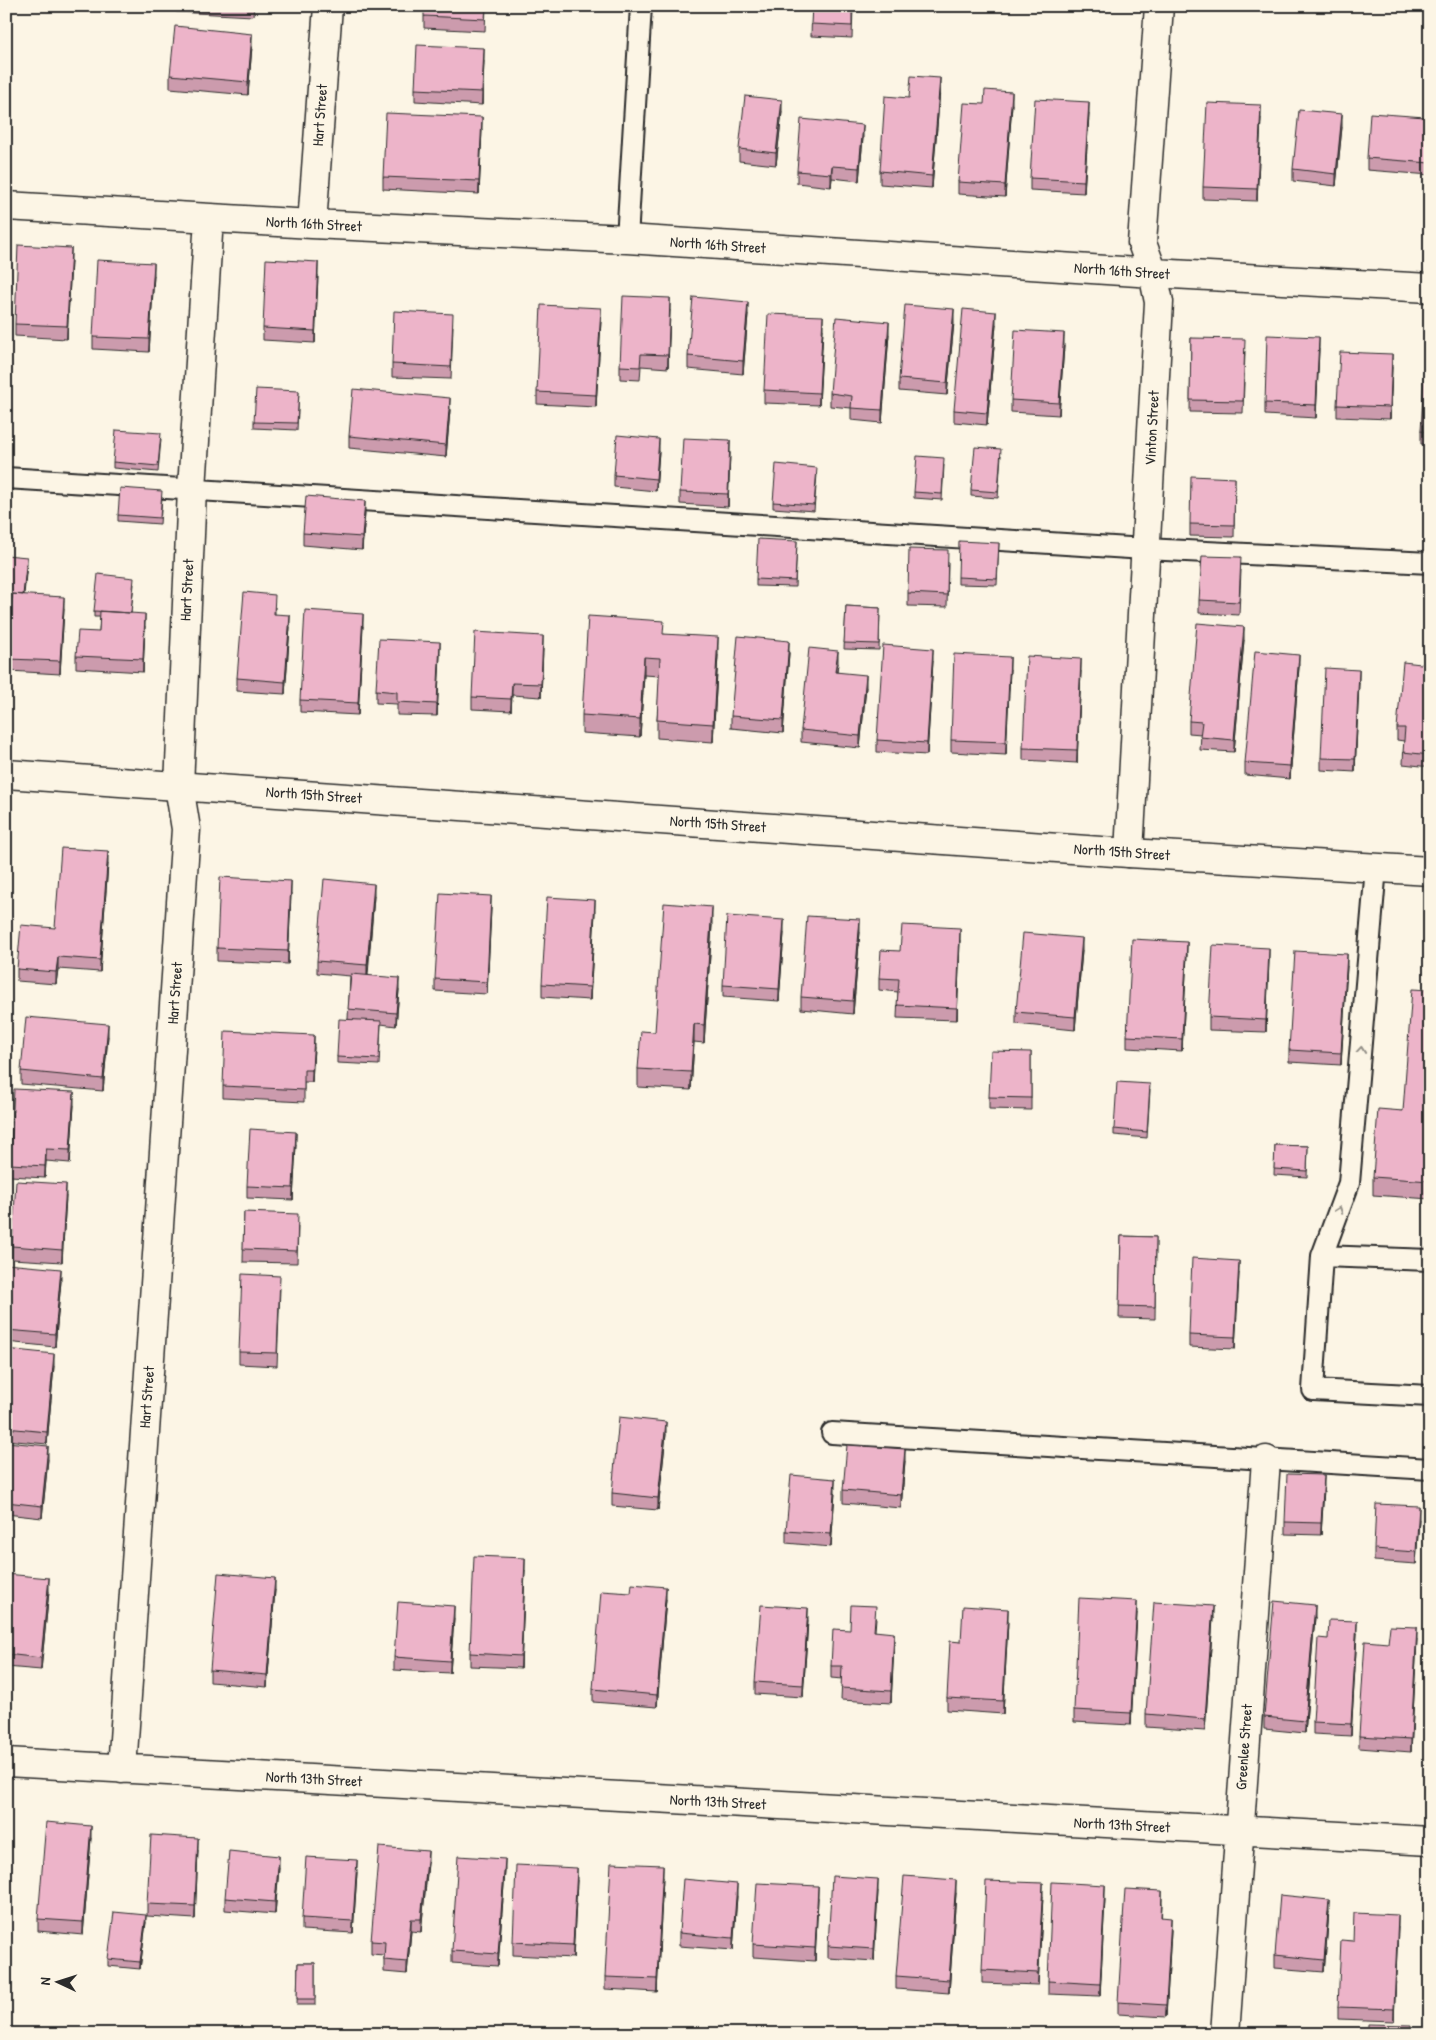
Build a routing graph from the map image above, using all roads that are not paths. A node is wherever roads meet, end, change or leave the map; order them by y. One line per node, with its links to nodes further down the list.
1 (328, 6): 6 (street, Hart Street)
2 (641, 6): 7 (lane)
3 (1159, 6): 8 (street, Vinton Street)
4 (6, 206): 5 (street, North 16th Street)
5 (209, 218): 6 (street, North 16th Street); 11 (street, Hart Street)
6 (312, 224): 7 (street, North 16th Street)
7 (627, 239): 8 (street, North 16th Street)
8 (1153, 273): 9 (street, North 16th Street); 12 (street, Vinton Street)
9 (1430, 288)
10 (6, 478): 11 (lane)
11 (192, 489): 12 (lane); 15 (street, Hart Street)
12 (1145, 549): 13 (lane); 16 (street, Vinton Street)
13 (1430, 563)
14 (6, 774): 15 (street, North 15th Street)
15 (178, 786): 16 (street, North 15th Street); 26 (street, Hart Street)
16 (1129, 853): 17 (street, North 15th Street)
17 (1376, 868): 18 (street, North 15th Street); 19 (lane, one-way to 17)
18 (1430, 871)
19 (1322, 1256): 20 (lane); 21 (lane)
20 (1430, 1260)
21 (1430, 1396)
22 (832, 1433): 23 (lane)
23 (1266, 1460): 24 (lane); 27 (street, Greenlee Street)
24 (1430, 1469)
25 (6, 1762): 26 (street, North 13th Street)
26 (122, 1768): 27 (street, North 13th Street)
27 (1238, 1832): 28 (street, North 13th Street); 29 (street, Greenlee Street)
28 (1430, 1842)
29 (1224, 2034)

